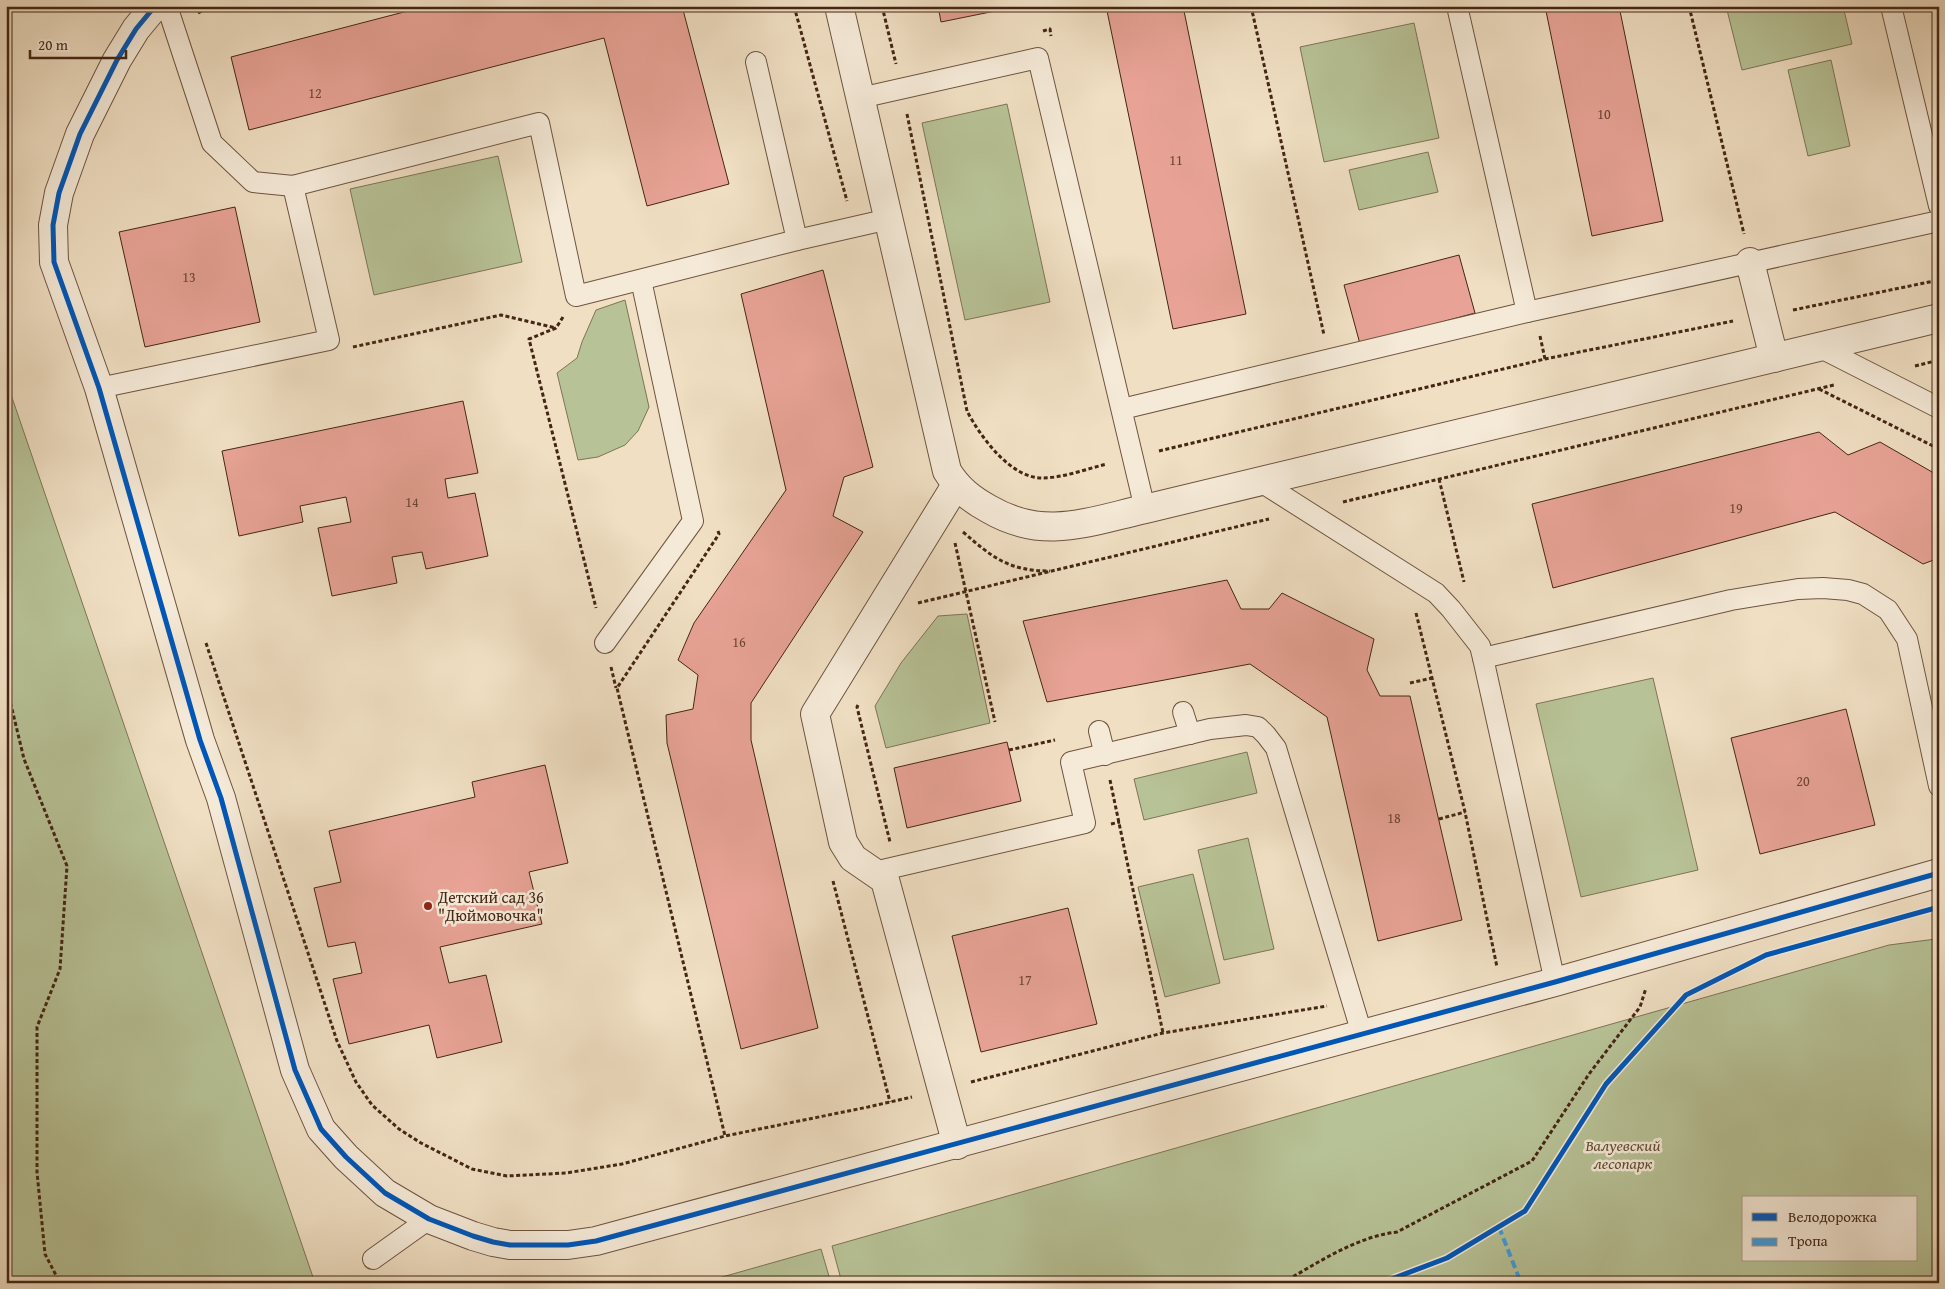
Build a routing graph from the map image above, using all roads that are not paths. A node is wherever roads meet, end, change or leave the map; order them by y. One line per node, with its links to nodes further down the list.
1 (155, 6): 19 (street)
2 (167, 6): 8 (lane)
3 (839, 6): 7 (street)
4 (1458, 6): 15 (lane)
5 (1891, 6): 9 (lane)
6 (756, 62): 12 (lane)
7 (860, 98): 10 (street); 21 (lane)
8 (293, 186): 14 (lane); 19 (lane)
9 (1939, 206)
10 (889, 220): 12 (lane); 23 (street)
11 (1939, 221): 13 (lane)
12 (797, 240): 14 (lane)
13 (1750, 262): 15 (lane); 18 (street)
14 (641, 280): 25 (lane)
15 (1527, 312): 21 (lane)
16 (1939, 318): 17 (street)
17 (1820, 347): 18 (street); 20 (lane)
18 (1774, 358): 22 (street)
19 (99, 388): 37 (street)
20 (1939, 408)
21 (1122, 409): 24 (lane)
22 (1261, 482): 24 (street); 26 (lane)
23 (956, 485): 24 (street); 32 (street)
24 (1145, 509)
25 (605, 643)
26 (1483, 658): 31 (lane); 34 (lane)
27 (1183, 712): 29 (lane)
28 (1099, 731): 30 (lane)
29 (1190, 734): 30 (lane); 35 (lane)
30 (1104, 755): 32 (lane)
31 (1939, 786)
32 (885, 870): 36 (street)
33 (1939, 873): 34 (street)
34 (1555, 982): 35 (street)
35 (1362, 1034): 36 (street)
36 (957, 1145): 37 (street)
37 (429, 1219): 38 (lane)
38 (373, 1259)

